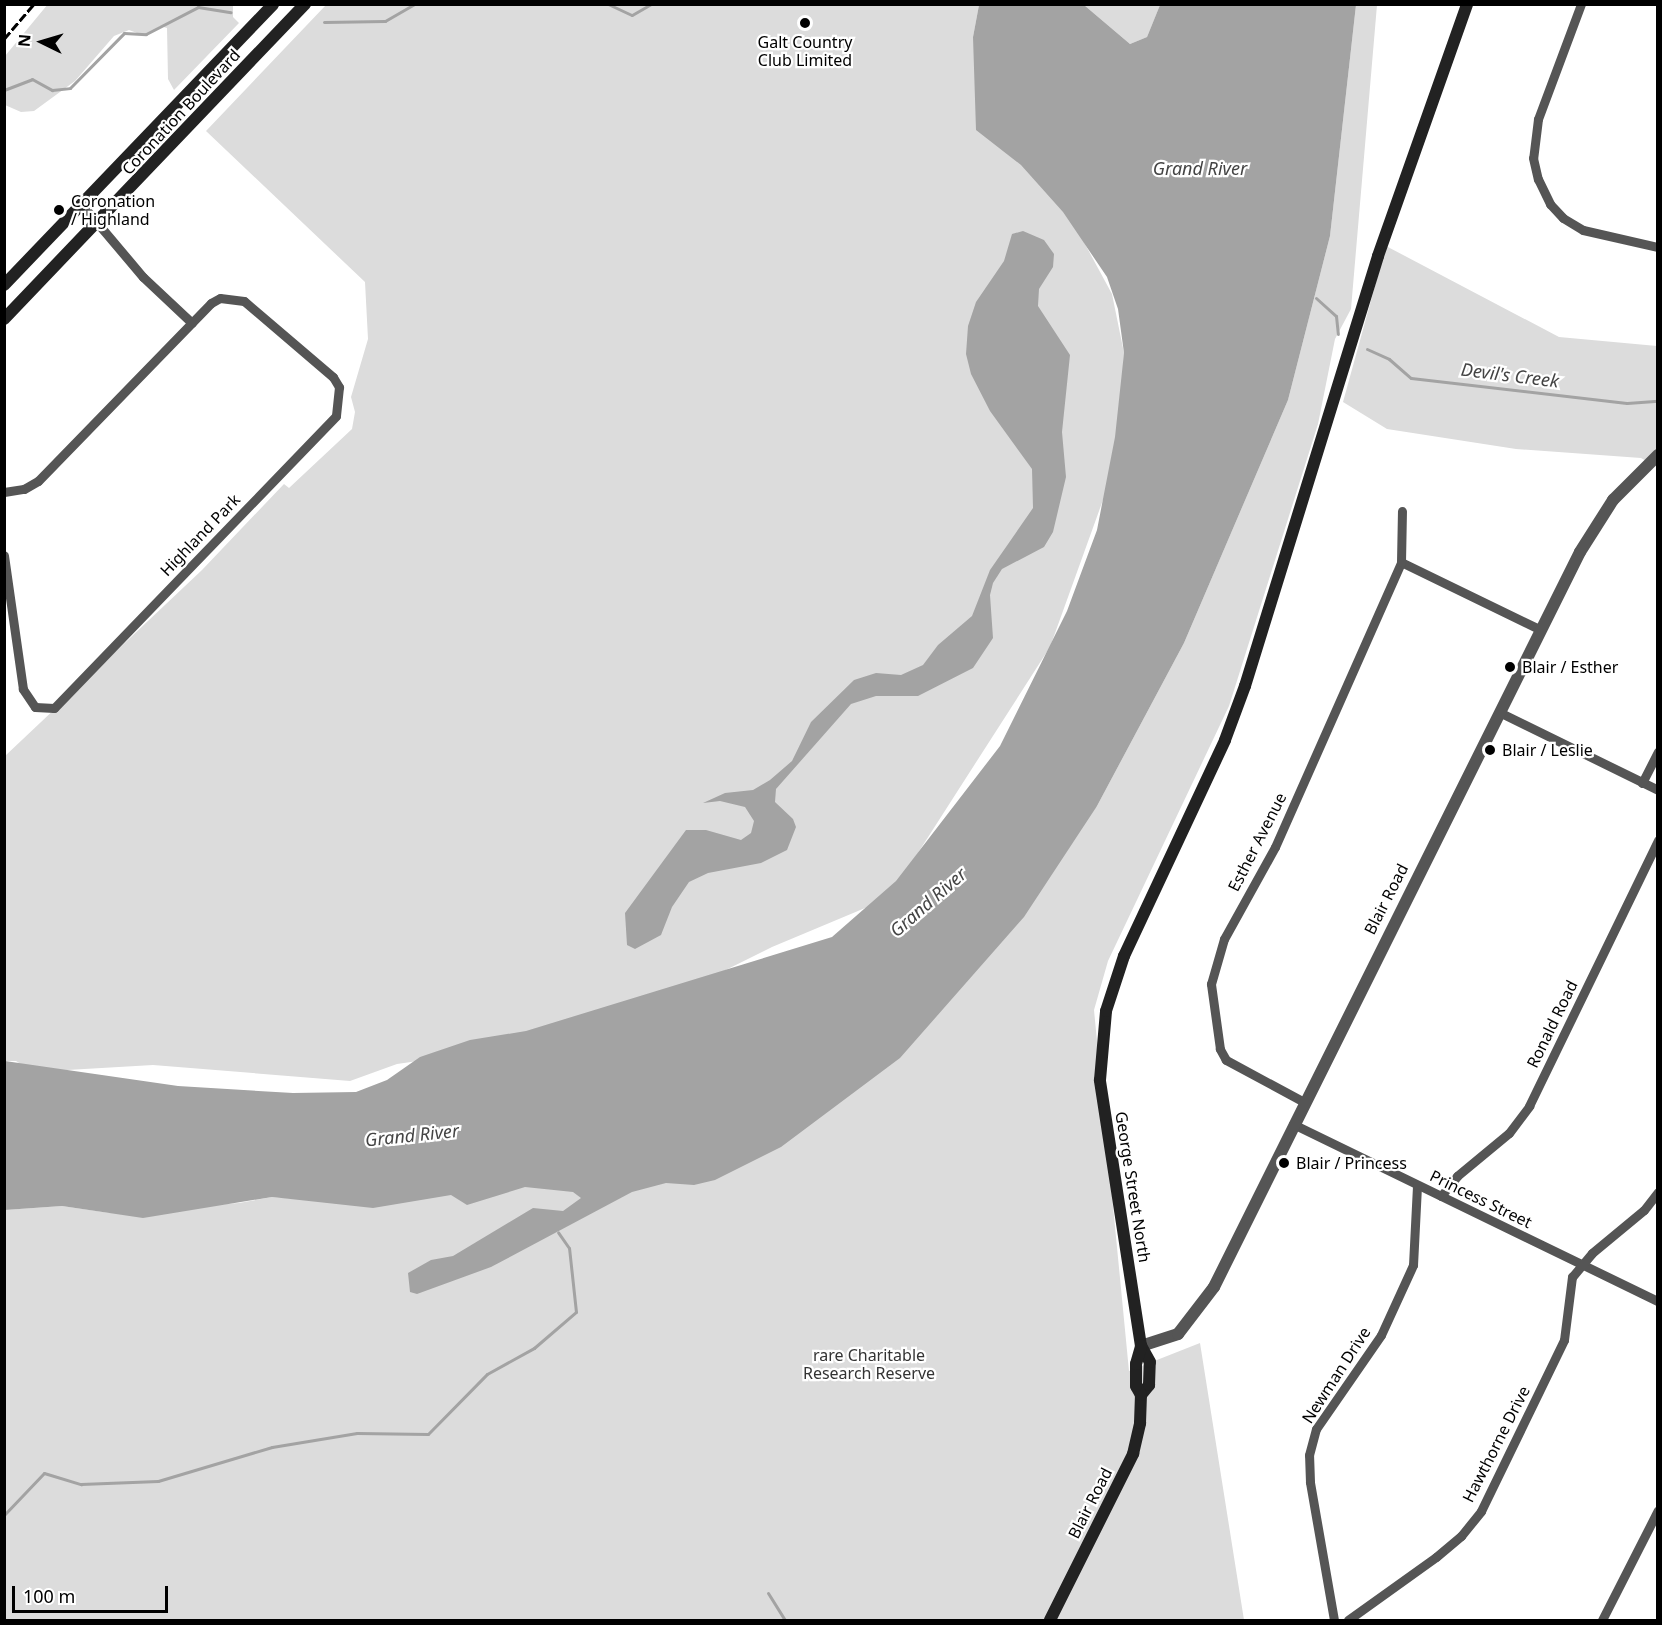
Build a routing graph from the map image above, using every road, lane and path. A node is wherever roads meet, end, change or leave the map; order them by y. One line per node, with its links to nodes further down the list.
1 (273, 4): 5 (main road, Coronation Boulevard)
2 (305, 4): 6 (main road, Coronation Boulevard)
3 (1467, 4): 31 (main road, George Street North)
4 (1581, 4): 9 (street)
5 (220, 62): 6 (main road); 7 (main road, Coronation Boulevard)
6 (236, 78): 8 (main road, Coronation Boulevard)
7 (83, 206): 8 (street); 10 (main road, Coronation Boulevard)
8 (99, 224): 11 (main road, Coronation Boulevard); 12 (street)
9 (1658, 247)
10 (4, 285)
11 (4, 319)
12 (192, 323): 14 (street, Highland Park); 16 (street, Highland Park)
13 (1658, 455): 18 (street, Blair Road)
14 (4, 492)
15 (1402, 511): 17 (street, Esther Avenue)
16 (4, 555)
17 (1401, 562): 18 (street); 24 (street, Esther Avenue)
18 (1541, 630): 19 (street, Blair Road)
19 (1499, 712): 21 (street); 24 (street, Blair Road)
20 (1658, 752): 21 (street)
21 (1642, 783): 22 (street)
22 (1658, 790)
23 (1658, 840): 28 (street, Ronald Road)
24 (1304, 1102): 25 (street, Blair Road)
25 (1293, 1124): 26 (street, Princess Street); 31 (street, Blair Road)
26 (1417, 1185): 28 (street, Princess Street); 34 (street, Newman Drive)
27 (1658, 1192): 29 (street)
28 (1441, 1196): 29 (street, Princess Street)
29 (1582, 1265): 30 (street, Princess Street); 35 (street, Hawthorne Drive)
30 (1658, 1301)
31 (1141, 1346): 33 (main road, Blair Road)
32 (1658, 1510): 36 (street)
33 (1050, 1620)
34 (1334, 1620)
35 (1348, 1620)
36 (1602, 1620)

